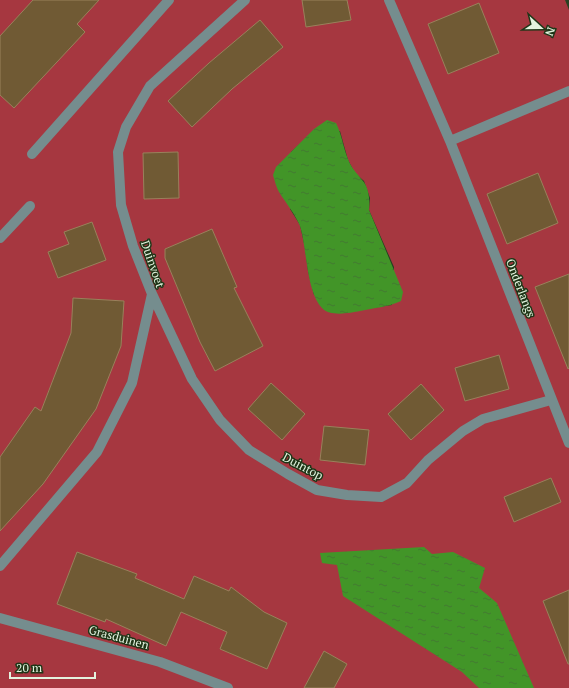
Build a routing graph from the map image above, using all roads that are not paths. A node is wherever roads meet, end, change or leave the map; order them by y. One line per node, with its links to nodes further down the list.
1 (169, 0): 6 (street)
2 (245, 0): 9 (street, Duinvoet)
3 (388, 0): 5 (street, Onderlangs)
4 (569, 91): 5 (street)
5 (450, 141): 10 (street, Onderlangs)
6 (32, 154)
7 (30, 206): 8 (street)
8 (0, 238)
9 (152, 294): 10 (street, Duintop); 12 (street, Duinvoet)
10 (551, 400): 11 (street, Onderlangs)
11 (569, 443)
12 (0, 566)
13 (0, 618): 14 (street, Grasduinen)
14 (228, 688)

